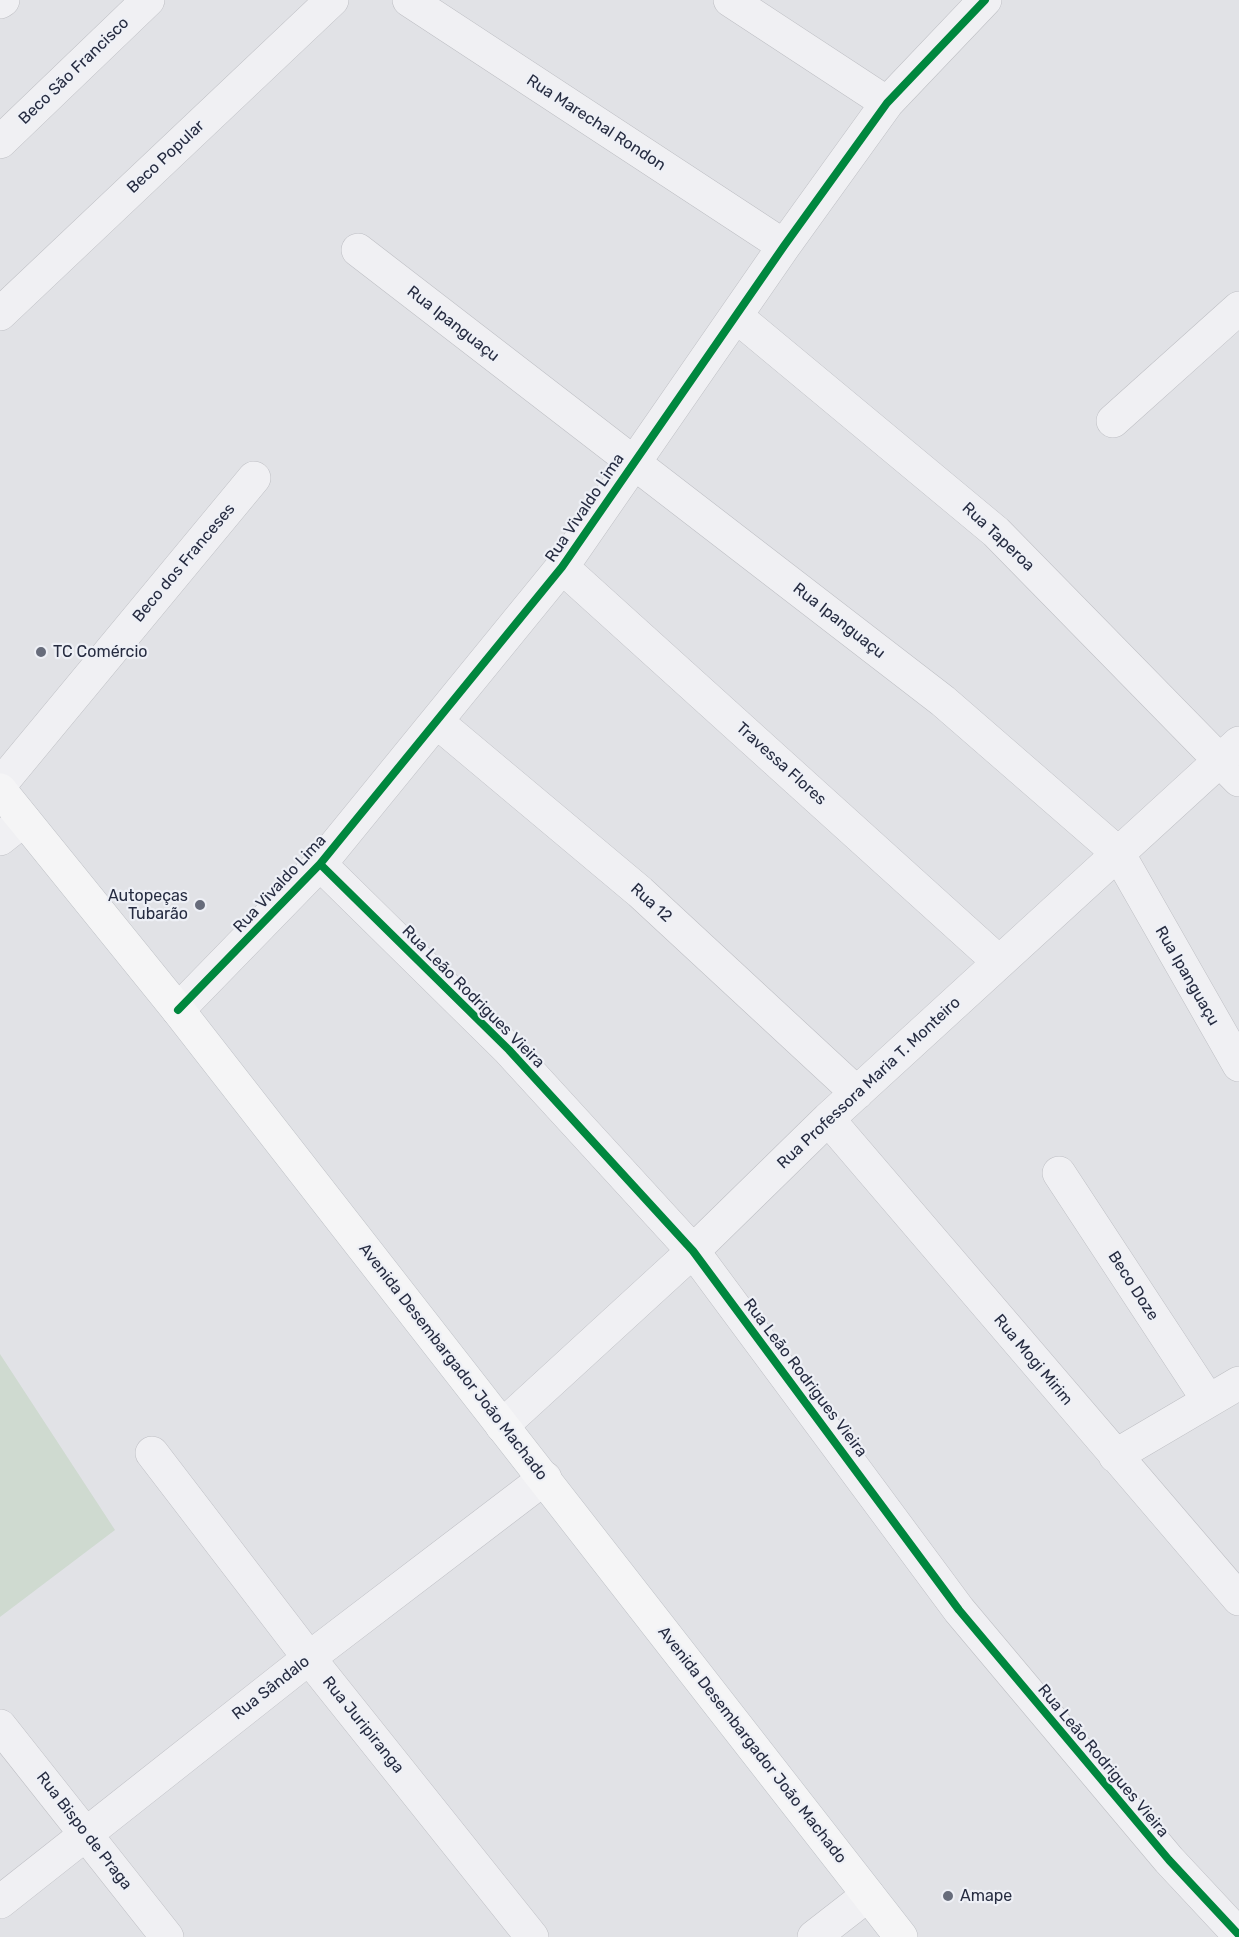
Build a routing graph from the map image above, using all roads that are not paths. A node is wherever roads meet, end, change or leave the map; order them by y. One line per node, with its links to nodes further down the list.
1 (148, 0): 7 (street, Beco São Francisco)
2 (332, 0): 11 (street, Beco Popular)
3 (409, 0): 8 (street, Rua Marechal Rondon)
4 (730, 0): 6 (street)
5 (985, 0): 6 (street, Rua Vivaldo Lima)
6 (888, 103): 8 (street, Rua Vivaldo Lima)
7 (0, 142)
8 (784, 246): 12 (street, Rua Vivaldo Lima)
9 (358, 250): 14 (street, Rua Ipanguaçu)
10 (1239, 308): 13 (street)
11 (0, 314)
12 (736, 316): 14 (street, Rua Vivaldo Lima); 18 (street, Rua Taperoa)
13 (1113, 422)
14 (632, 463): 16 (street, Rua Vivaldo Lima); 22 (street, Rua Ipanguaçu)
15 (254, 478): 19 (street, Beco dos Franceses)
16 (562, 567): 17 (street, Rua Vivaldo Lima); 24 (street, Travessa Flores)
17 (436, 722): 23 (street, Rua Vivaldo Lima); 27 (street, Rua 12)
18 (1233, 761): 22 (street, Rua Professora Maria T. Monteiro)
19 (0, 785)
20 (0, 790): 21 (main road, Avenida Desembargador João Machado)
21 (12, 829): 25 (main road, Avenida Desembargador João Machado)
22 (1118, 853): 24 (street, Rua Professora Maria T. Monteiro); 26 (street, Rua Ipanguaçu)
23 (320, 864): 25 (street, Rua Vivaldo Lima); 30 (street, Rua Leão Rodrigues Vieira)
24 (999, 962): 27 (street, Rua Professora Maria T. Monteiro)
25 (178, 1010): 33 (main road, Avenida Desembargador João Machado)
26 (1239, 1065)
27 (857, 1093): 28 (street, Rua Professora Maria T. Monteiro)
28 (828, 1119): 30 (street, Rua Professora Maria T. Monteiro); 35 (street, Rua Mogi Mirim)
29 (1059, 1173): 32 (street, Beco Doze)
30 (693, 1251): 33 (street, Rua Professora Maria T. Monteiro); 43 (street, Rua Leão Rodrigues Vieira)
31 (1239, 1383): 32 (street)
32 (1208, 1400): 35 (street)
33 (502, 1426): 36 (main road, Avenida Desembargador João Machado)
34 (152, 1453): 38 (street, Rua Juripiranga)
35 (1115, 1456): 37 (street, Rua Mogi Mirim)
36 (545, 1478): 38 (street, Rua Sândalo); 41 (main road, Avenida Desembargador João Machado)
37 (1239, 1599)
38 (309, 1658): 40 (street, Rua Sândalo); 45 (street, Rua Juripiranga)
39 (0, 1726): 40 (street, Rua Bispo de Praga)
40 (86, 1833): 42 (street, Rua Sândalo); 44 (street, Rua Bispo de Praga)
41 (868, 1895): 46 (street); 47 (main road, Avenida Desembargador João Machado)
42 (0, 1902)
43 (1239, 1935)
44 (167, 1937)
45 (532, 1937)
46 (814, 1937)
47 (901, 1937)

